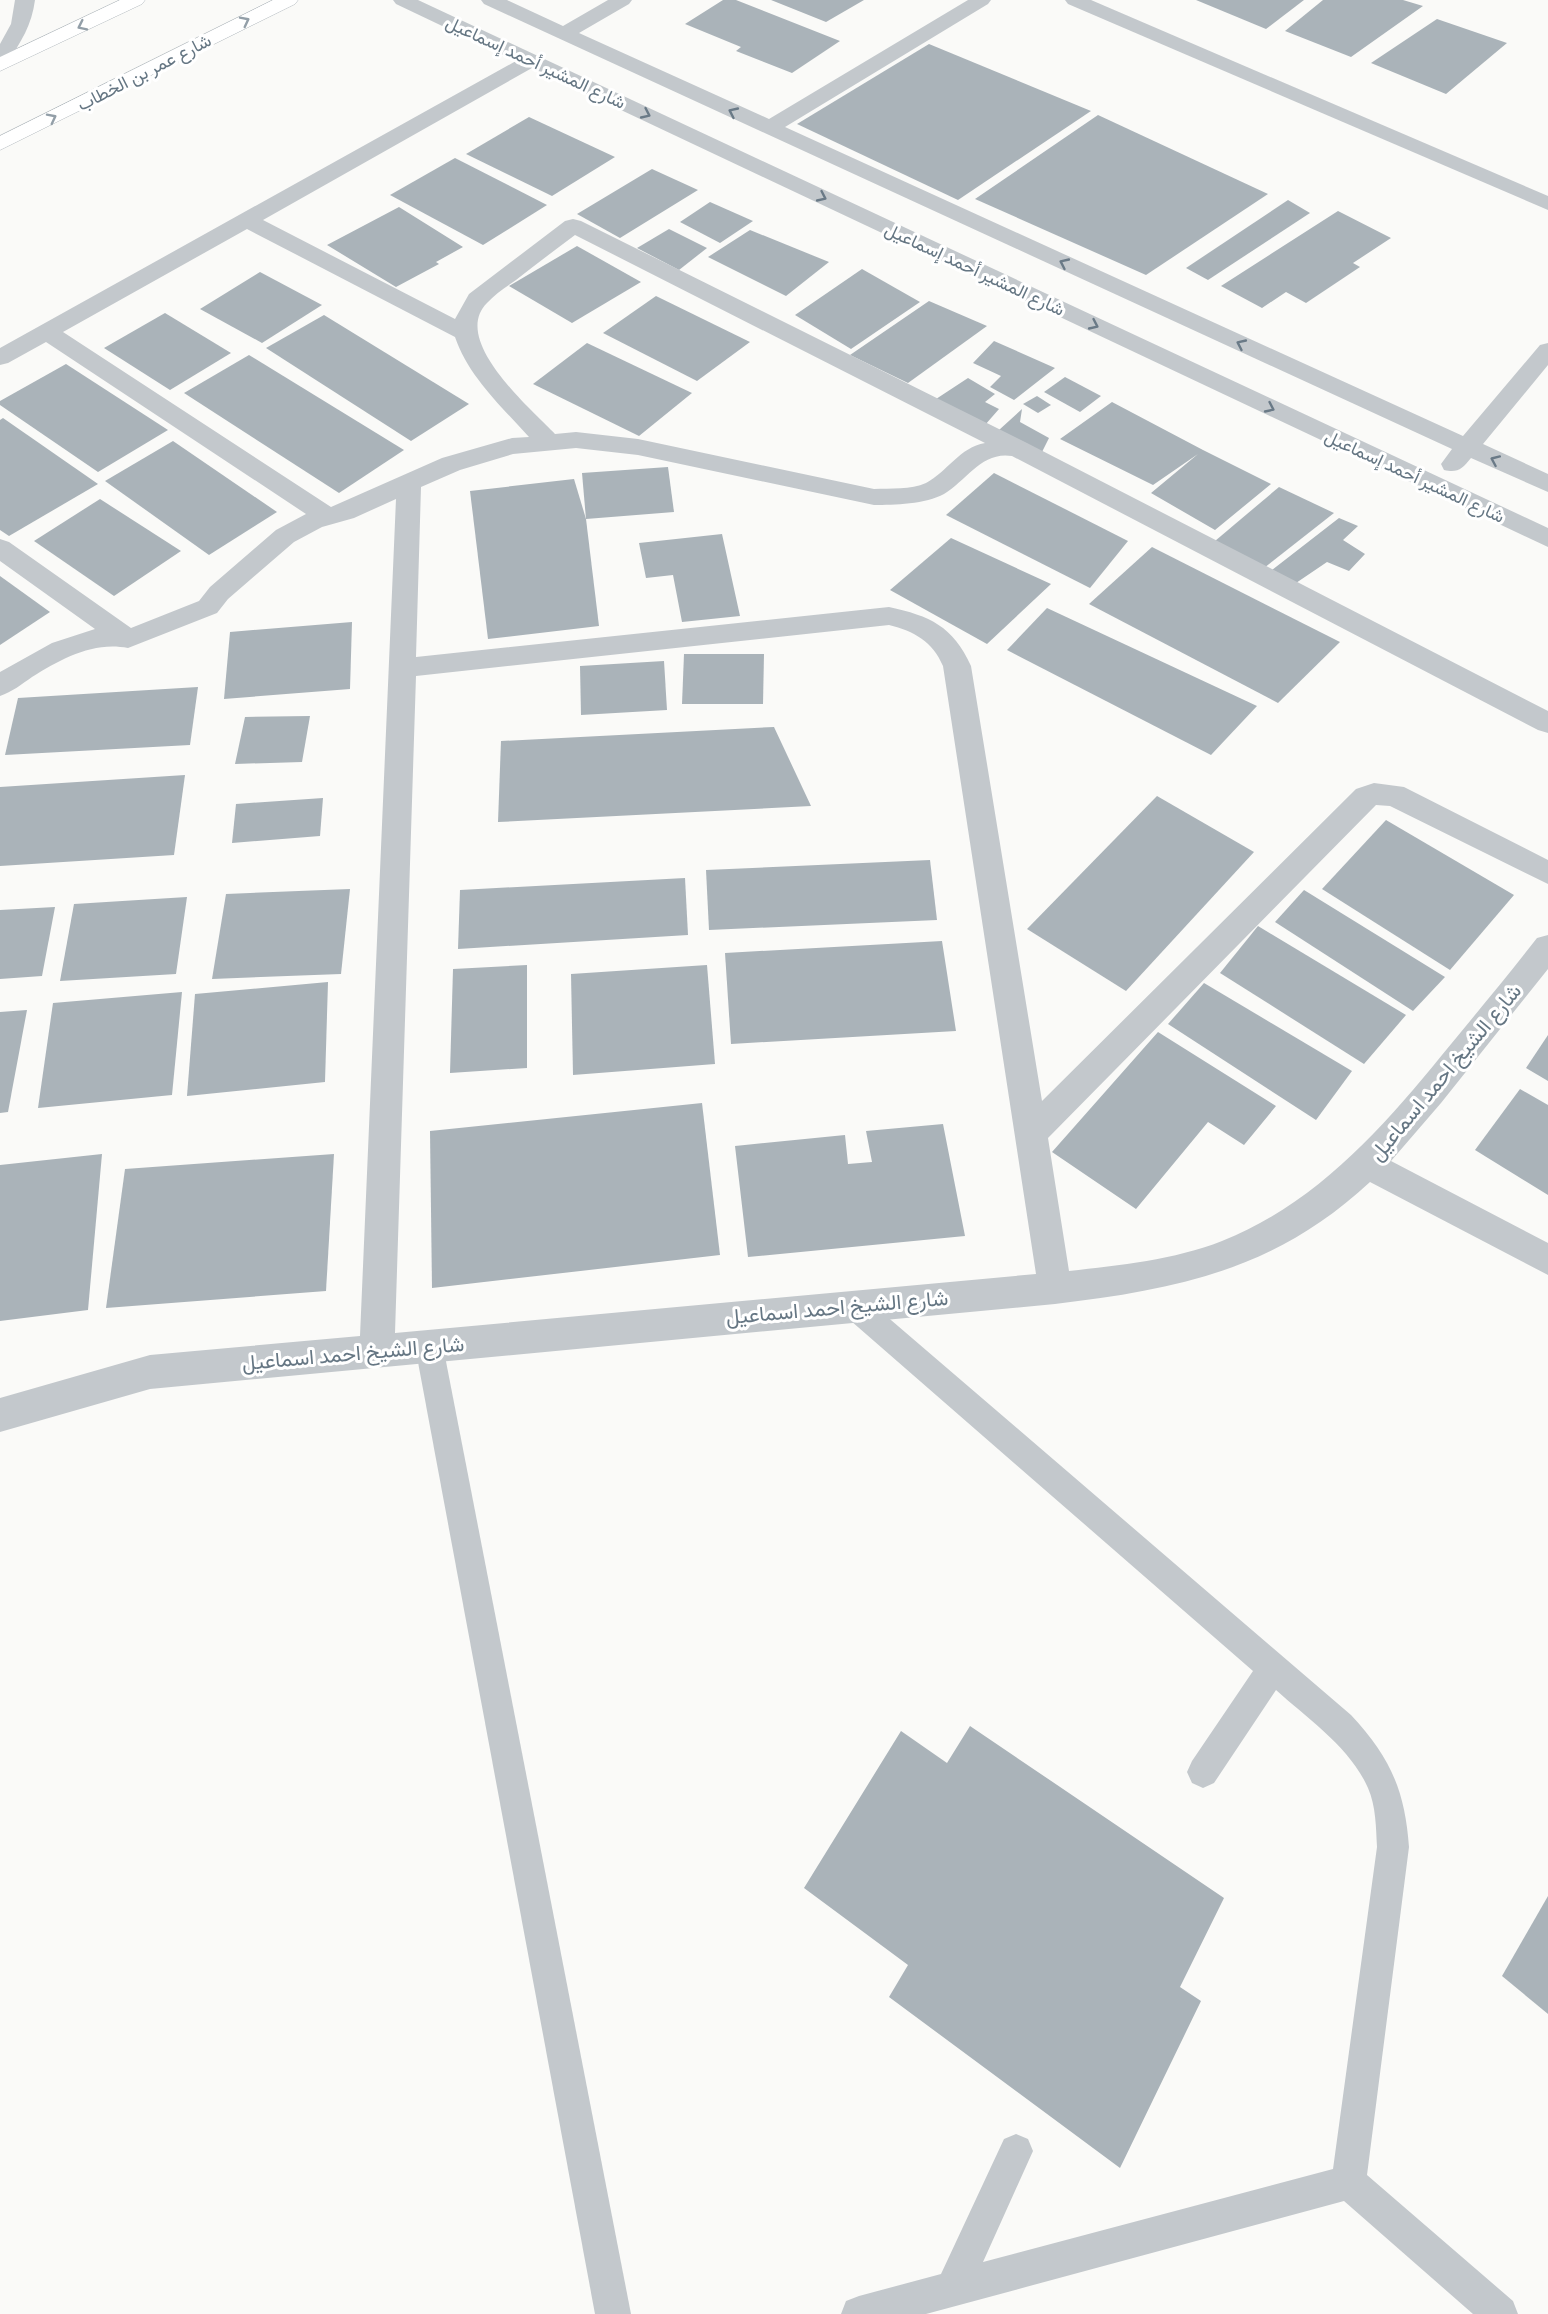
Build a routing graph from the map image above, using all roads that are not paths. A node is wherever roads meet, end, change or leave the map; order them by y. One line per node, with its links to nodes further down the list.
1 (26, 0): 10 (street)
2 (135, 0): 12 (street, one-way to 12)
3 (288, 0): 14 (street, شارع عمر بن الخطاب, one-way to 3)
4 (403, 0): 11 (street, شارع المشير أحمد إسماعيل)
5 (491, 0): 9 (street, شارع المشير أحمد إسماعيل)
6 (622, 0): 9 (street)
7 (981, 0): 13 (street)
8 (1075, 0): 15 (street)
9 (564, 33): 13 (street, شارع المشير أحمد إسماعيل, one-way to 9)
10 (0, 58)
11 (532, 60): 16 (street); 26 (street, شارع المشير أحمد إسماعيل, one-way to 26)
12 (0, 65)
13 (768, 128): 22 (street, شارع المشير أحمد إسماعيل, one-way to 13)
14 (0, 144)
15 (1548, 204)
16 (248, 221): 17 (street); 18 (street)
17 (47, 332): 20 (street); 27 (street)
18 (465, 333): 21 (street); 23 (street)
19 (1548, 350): 22 (street)
20 (0, 358)
21 (548, 442): 23 (street); 24 (street)
22 (1468, 447): 25 (street, شارع المشير أحمد إسماعيل, one-way to 22); 26 (street)
23 (1018, 449): 33 (street)
24 (409, 484): 27 (street); 31 (street)
25 (1548, 484)
26 (1434, 485): 28 (street, شارع المشير أحمد إسماعيل)
27 (328, 517): 30 (street)
28 (1548, 538)
29 (0, 548): 30 (street)
30 (128, 639): 32 (street)
31 (402, 668): 36 (street); 42 (street)
32 (0, 686)
33 (1548, 723)
34 (1548, 873): 36 (street)
35 (1548, 947): 37 (street, شارع الشيخ احمد اسماعيل)
36 (1030, 1134): 39 (street)
37 (1368, 1165): 38 (street); 39 (street, شارع الشيخ احمد اسماعيل)
38 (1548, 1260)
39 (1055, 1288): 40 (street, شارع الشيخ احمد اسماعيل)
40 (853, 1305): 41 (street, شارع الشيخ احمد اسماعيل); 44 (lane)
41 (429, 1346): 42 (street, شارع الشيخ احمد اسماعيل); 49 (lane)
42 (377, 1350): 43 (street, شارع الشيخ احمد اسماعيل)
43 (0, 1414)
44 (1273, 1668): 45 (lane); 47 (lane)
45 (1203, 1772)
46 (1016, 2151): 48 (lane)
47 (1349, 2182): 48 (lane); 51 (lane)
48 (953, 2289): 50 (lane)
49 (613, 2314)
50 (859, 2314)
51 (1500, 2314)

